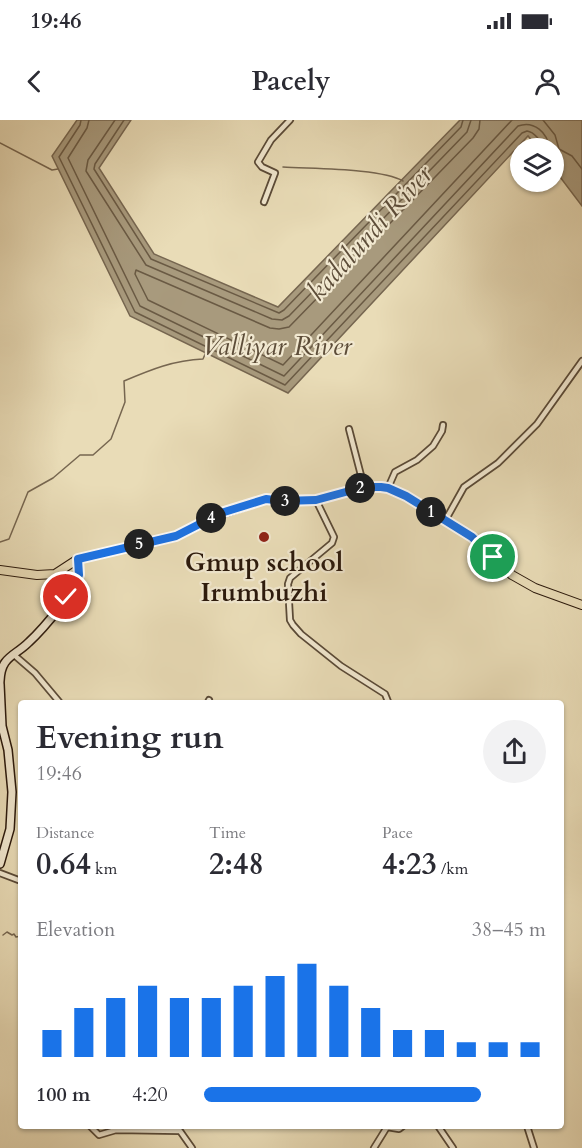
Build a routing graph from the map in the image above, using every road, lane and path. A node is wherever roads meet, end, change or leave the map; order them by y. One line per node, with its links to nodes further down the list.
1 (290, 120): 2 (street)
2 (264, 202)
3 (582, 361): 9 (street)
4 (443, 425): 7 (street)
5 (349, 429): 6 (street)
6 (364, 487): 7 (main road); 8 (main road)
7 (388, 488): 9 (main road)
8 (316, 500): 10 (main road); 16 (street)
9 (445, 521): 12 (main road)
10 (78, 559): 11 (main road); 13 (main road)
11 (0, 570)
12 (582, 605)
13 (12, 654): 14 (main road); 15 (street)
14 (0, 683): 17 (main road)
15 (58, 700)
16 (387, 700)
17 (0, 864)
18 (0, 873): 19 (street)
19 (18, 880)
20 (93, 1129): 24 (street)
21 (386, 1129): 25 (street)
22 (440, 1129): 26 (street)
23 (528, 1129): 27 (street)
24 (192, 1148)
25 (374, 1148)
26 (453, 1148)
27 (534, 1148)

